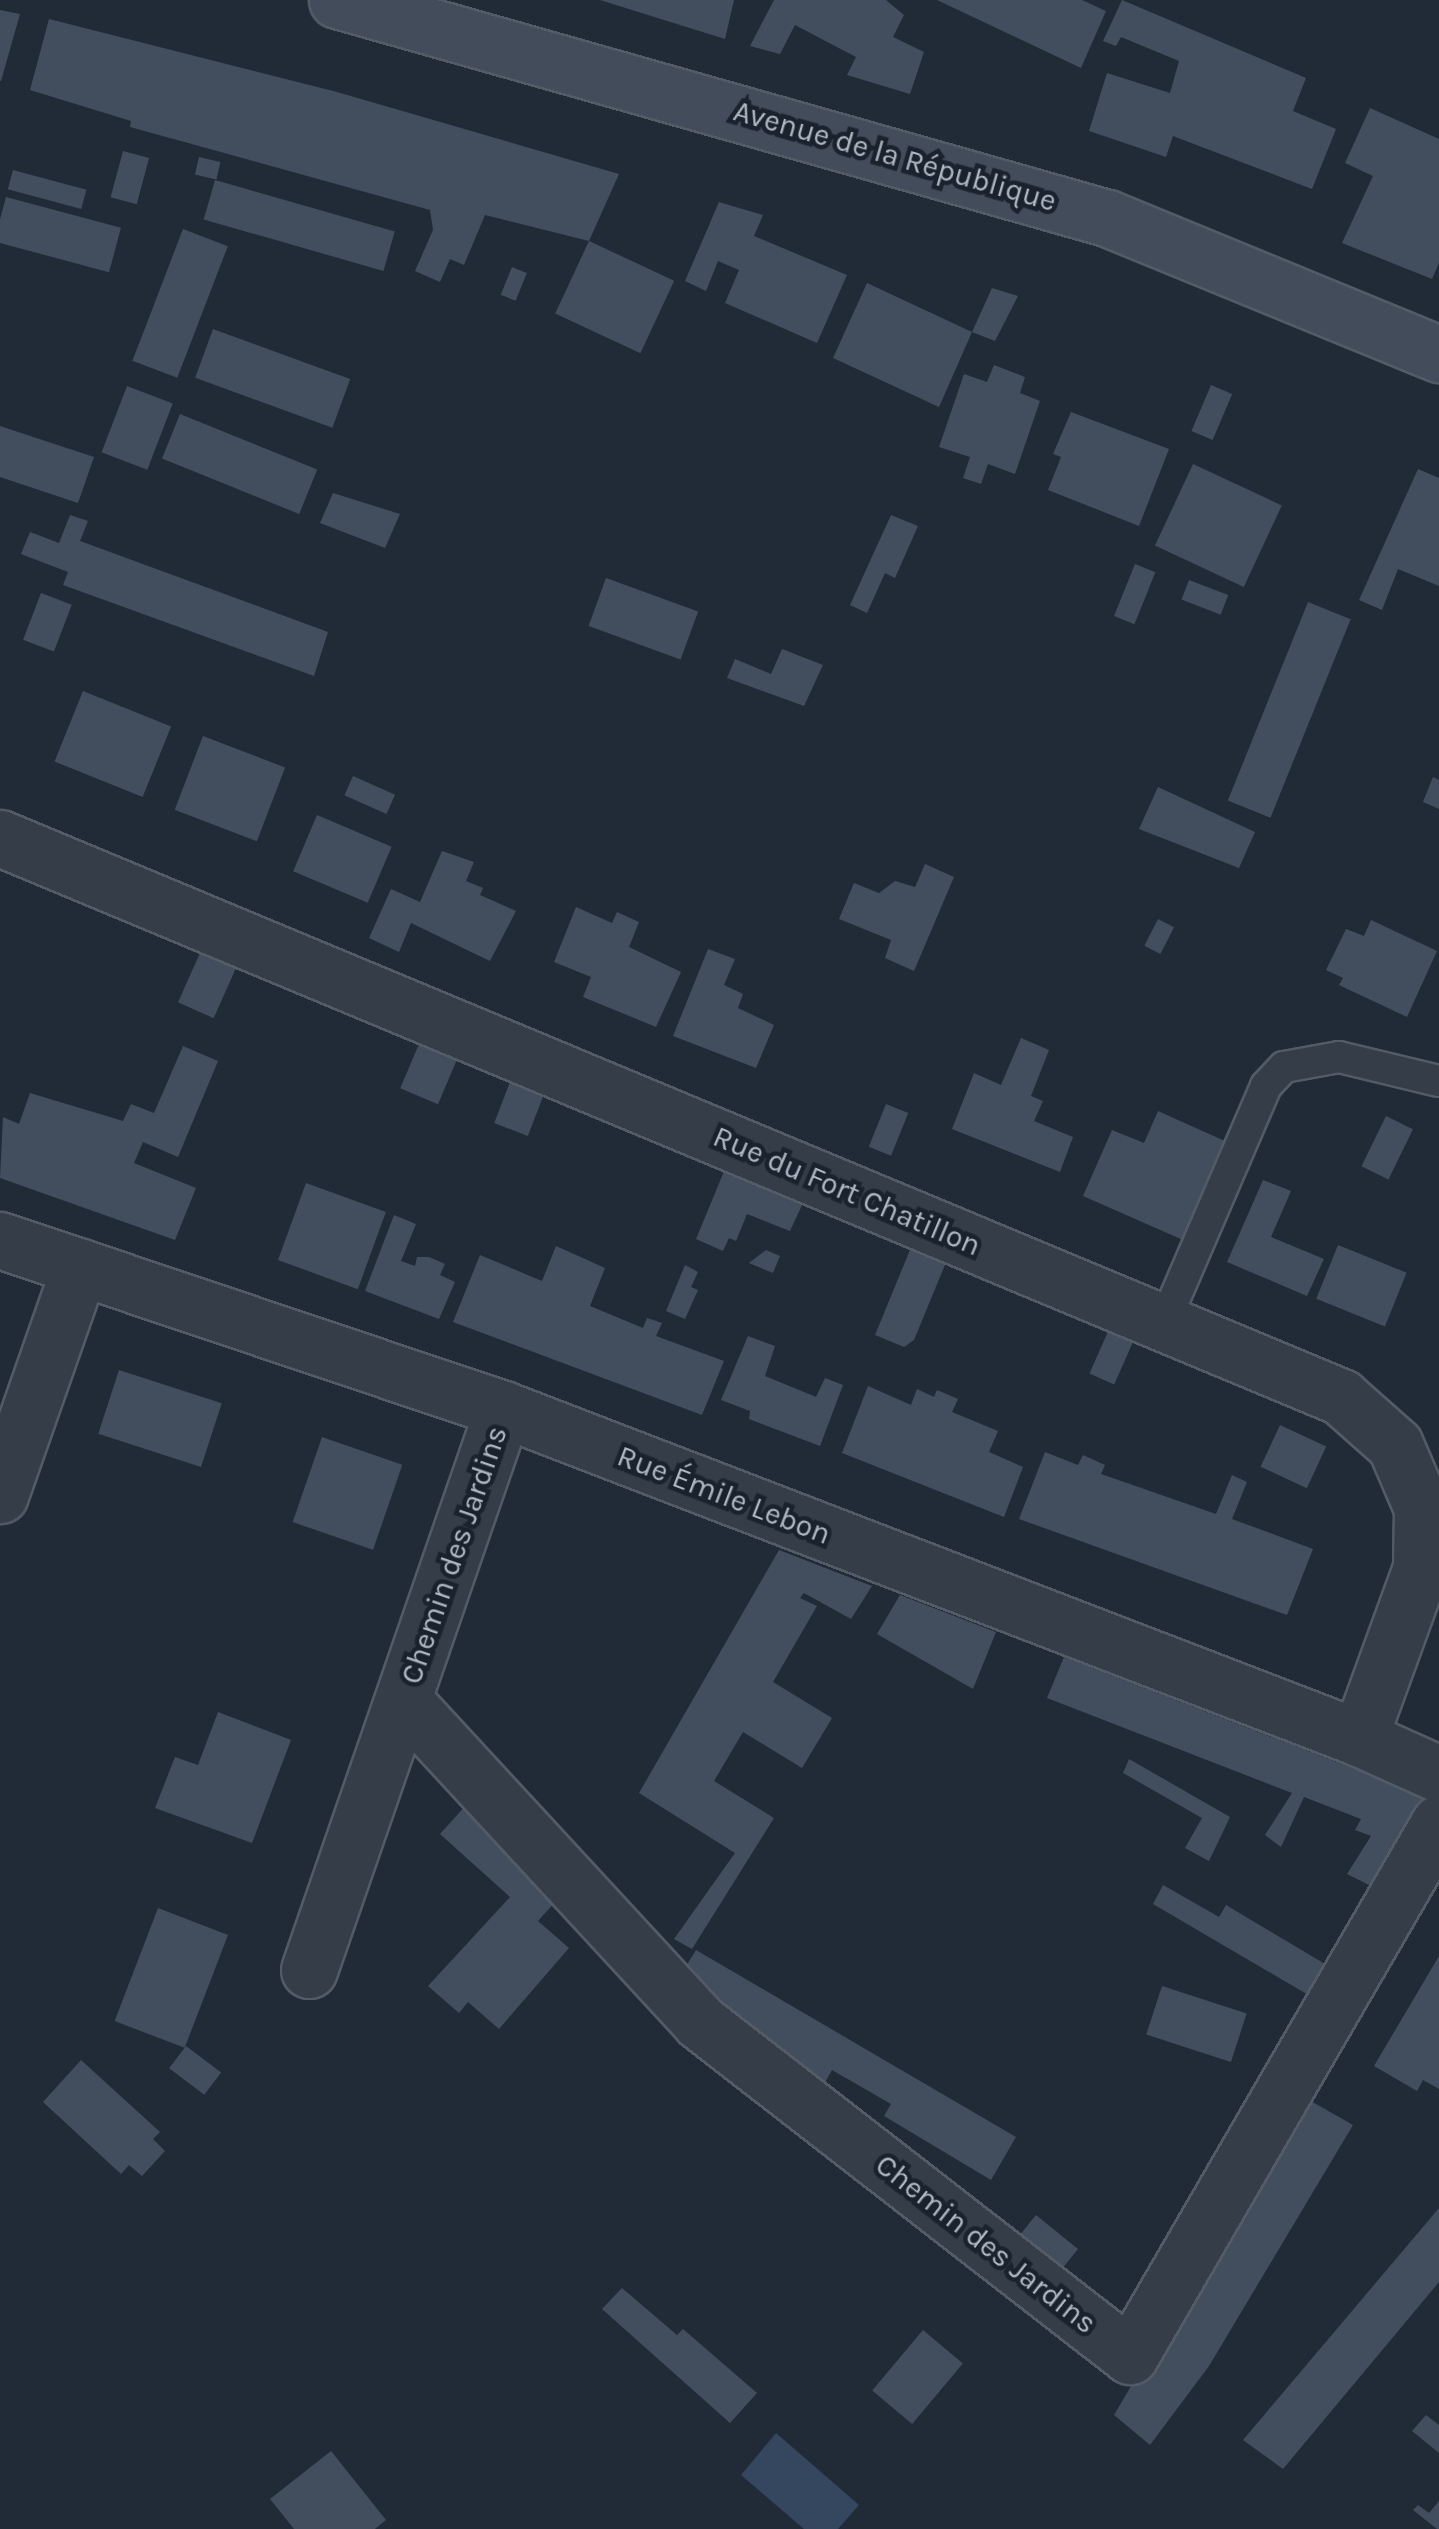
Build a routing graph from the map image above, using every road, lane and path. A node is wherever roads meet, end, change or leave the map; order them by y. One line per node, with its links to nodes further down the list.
1 (336, 0): 2 (main road, Avenue de la République)
2 (1439, 354)
3 (0, 838): 7 (street, Rue du Fort Chatillon)
4 (1439, 1081): 7 (lane)
5 (0, 1240): 6 (street, Rue Émile Lebon)
6 (80, 1267): 8 (street, Rue Émile Lebon); 9 (street)
7 (1164, 1324): 11 (street, Rue du Fort Chatillon)
8 (503, 1409): 10 (street, Chemin des Jardins); 11 (street, Rue Émile Lebon)
9 (0, 1495)
10 (404, 1701): 13 (street, Chemin des Jardins); 14 (street, Chemin des Jardins)
11 (1359, 1738): 12 (street, Rue Émile Lebon)
12 (1439, 1774)
13 (1439, 1824)
14 (309, 1970)

